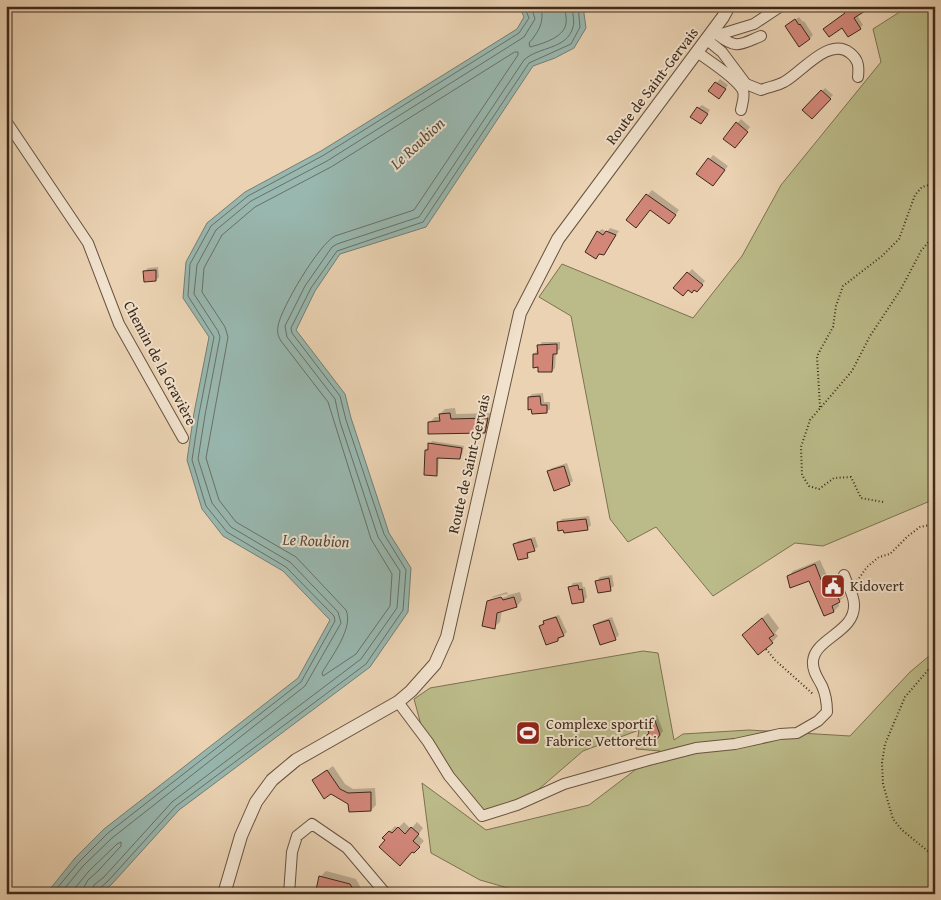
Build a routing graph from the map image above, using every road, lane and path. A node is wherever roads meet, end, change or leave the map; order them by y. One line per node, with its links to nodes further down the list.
1 (729, 6): 4 (street, Route de Saint-Gervais)
2 (781, 6): 3 (street)
3 (767, 11): 4 (street)
4 (712, 36): 5 (street); 6 (street, Route de Saint-Gervais); 7 (street)
5 (761, 36)
6 (697, 52): 8 (street); 22 (street, Route de Saint-Gervais)
7 (858, 77)
8 (741, 110)
9 (6, 121): 13 (street, Chemin de la Gravière)
10 (935, 183): 12 (path)
11 (935, 234): 12 (path)
12 (820, 407): 14 (path)
13 (183, 438)
14 (883, 502)
15 (935, 524): 17 (path)
16 (844, 576): 17 (street)
17 (850, 590): 23 (street)
18 (766, 649): 23 (path)
19 (935, 662): 20 (path)
20 (928, 670): 21 (path); 24 (path)
21 (935, 672)
22 (398, 702): 23 (street); 25 (street, Route de Saint-Gervais)
23 (827, 704)
24 (935, 857)
25 (224, 894)
26 (288, 894): 27 (street)
27 (386, 894)

